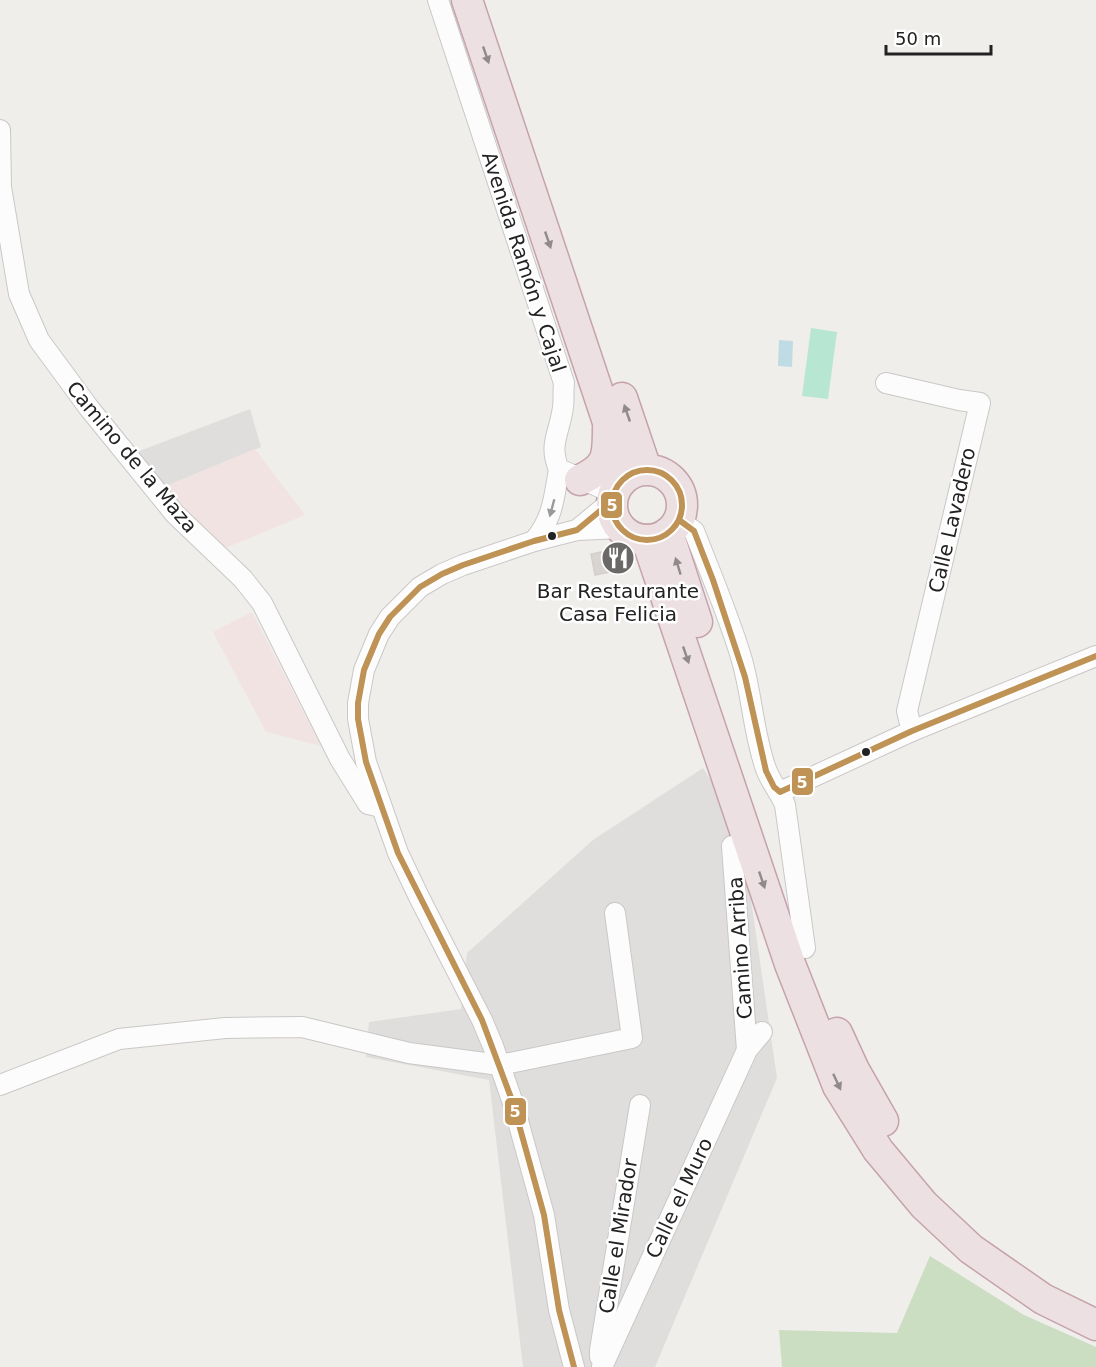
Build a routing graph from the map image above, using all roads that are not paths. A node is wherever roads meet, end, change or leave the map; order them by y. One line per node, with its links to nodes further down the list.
1 (438, 0): 7 (street, Avenida Ramón y Cajal)
2 (467, 0): 6 (highway, one-way to 6)
3 (489, 0): 8 (highway, one-way to 3)
4 (0, 130): 14 (street, Camino de la Maza)
5 (886, 383): 12 (street, Calle Lavadero)
6 (608, 419): 7 (highway); 8 (highway)
7 (569, 475): 8 (street); 10 (street, Avenida Ramón y Cajal, one-way to 10)
8 (639, 508): 9 (street); 9 (street); 13 (street); 17 (highway, one-way to 8); 24 (highway, one-way to 24)
9 (577, 530): 10 (street)
10 (534, 542): 14 (street)
11 (1096, 656): 12 (street)
12 (912, 731): 13 (street)
13 (780, 792): 17 (street)
14 (381, 807): 20 (street)
15 (732, 846): 19 (street, Camino Arriba)
16 (615, 913): 20 (street)
17 (805, 948): 23 (highway)
18 (762, 1032): 19 (street, Calle el Muro)
19 (747, 1050): 26 (street, Calle el Muro)
20 (500, 1065): 21 (street); 25 (street)
21 (0, 1085)
22 (640, 1105): 26 (street, Calle el Mirador)
23 (1096, 1305)
24 (1096, 1325)
25 (574, 1367)
26 (601, 1367)

